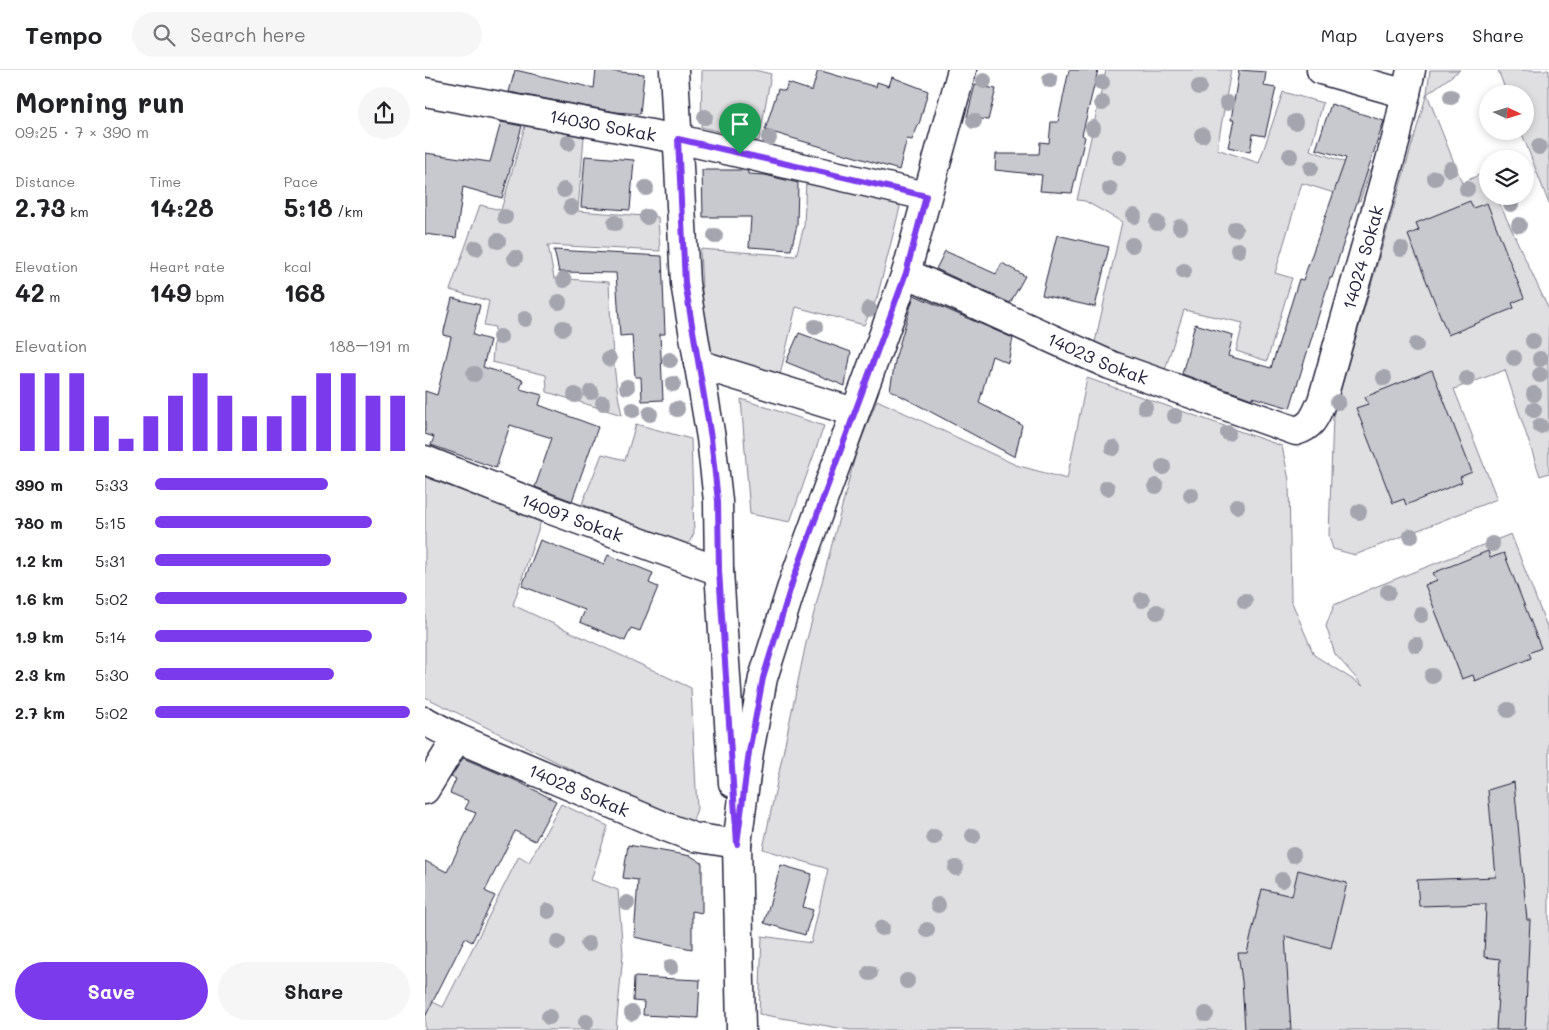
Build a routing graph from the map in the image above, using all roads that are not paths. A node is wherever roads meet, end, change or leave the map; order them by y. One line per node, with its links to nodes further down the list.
1 (674, 70): 6 (street)
2 (962, 70): 7 (street)
3 (1321, 70): 4 (street)
4 (1409, 82): 11 (street, 14024 Sokak)
5 (425, 92): 6 (street, 14030 Sokak)
6 (678, 139): 7 (street, 14030 Sokak); 9 (street)
7 (926, 196): 8 (street)
8 (906, 273): 10 (street); 11 (street, 14023 Sokak)
9 (698, 364): 10 (street); 13 (street)
10 (854, 412): 17 (street)
11 (1296, 431)
12 (425, 460): 13 (street, 14097 Sokak)
13 (719, 571): 17 (street)
14 (425, 721): 15 (street, 14028 Sokak)
15 (457, 738): 16 (street); 17 (street, 14028 Sokak)
16 (425, 790)
17 (737, 844): 18 (street)
18 (741, 1030)

